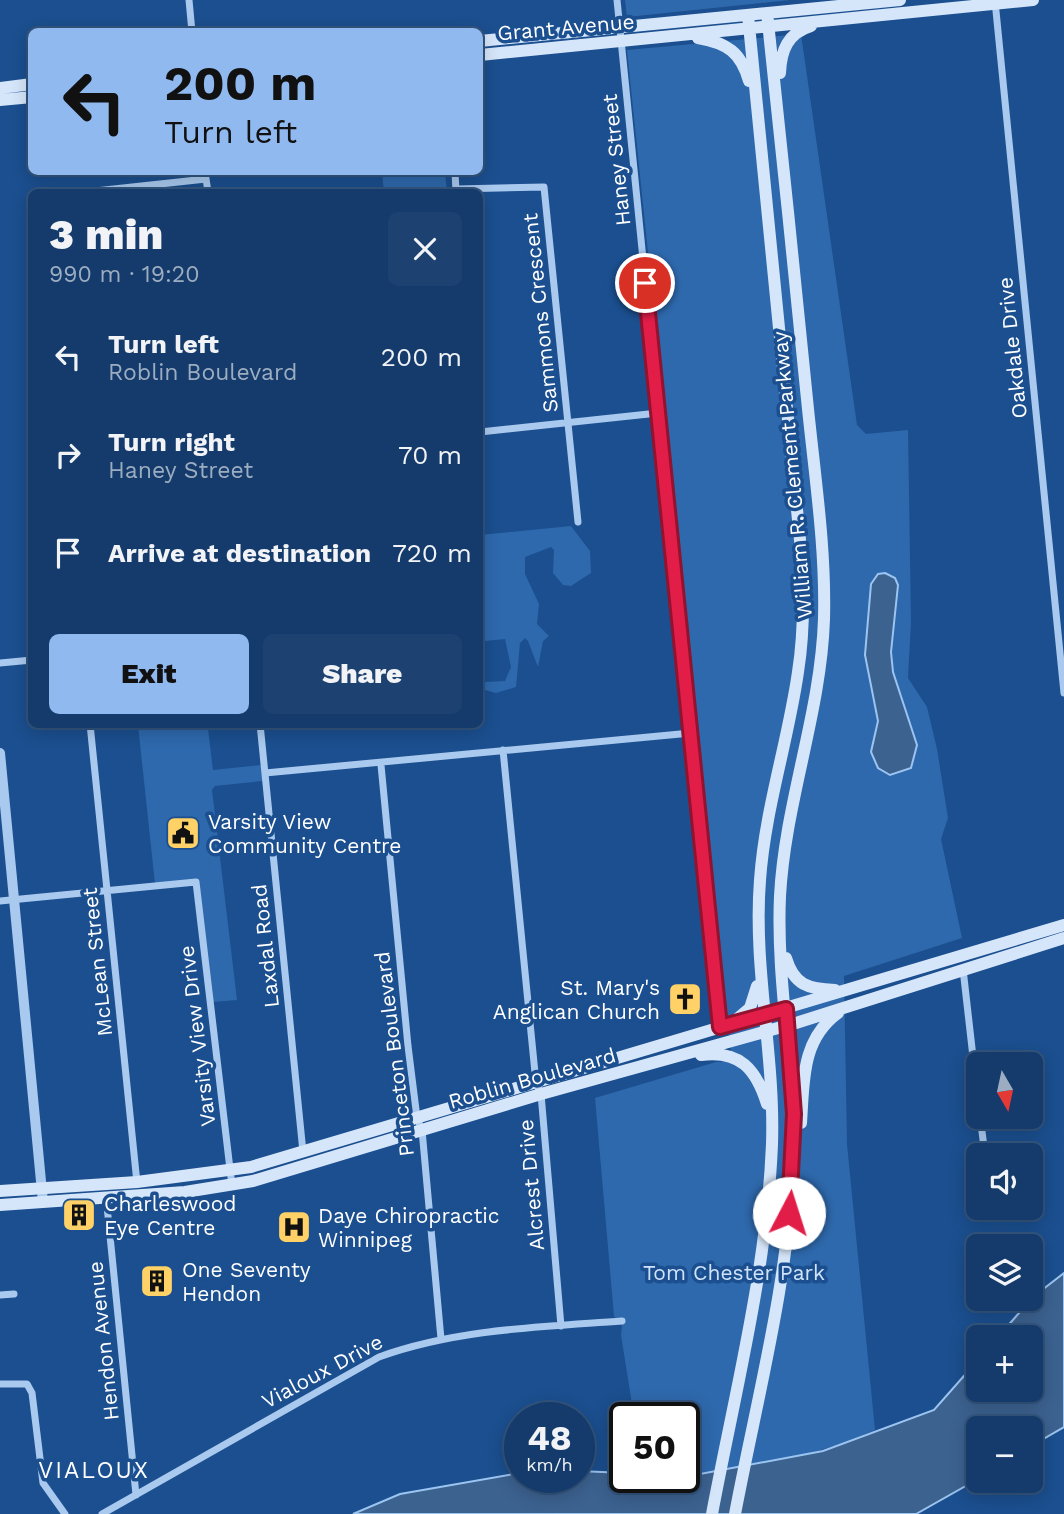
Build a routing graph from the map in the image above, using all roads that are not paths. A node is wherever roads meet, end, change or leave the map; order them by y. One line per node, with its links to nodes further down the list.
1 (189, 0): 10 (street)
2 (617, 0): 11 (street, Haney Street)
3 (901, 0): 6 (main road, Grant Avenue)
4 (1033, 0): 5 (main road, Grant Avenue)
5 (995, 2): 8 (main road, Grant Avenue); 32 (street, Oakdale Drive)
6 (767, 13): 7 (main road, Grant Avenue); 9 (main road, William R. Clement Parkway)
7 (748, 15): 11 (main road, Grant Avenue); 12 (main road, William R. Clement Parkway)
8 (825, 21): 9 (main road, Grant Avenue); 21 (main road)
9 (769, 27): 12 (main road, Grant Avenue); 21 (main road, William R. Clement Parkway)
10 (192, 28)
11 (619, 28): 14 (main road, Grant Avenue); 15 (street, Haney Street)
12 (750, 29): 13 (main road, Grant Avenue); 22 (main road, William R. Clement Parkway)
13 (684, 35): 15 (main road, Grant Avenue); 22 (main road)
14 (483, 41)
15 (622, 42): 16 (main road, Grant Avenue); 26 (street, Haney Street)
16 (483, 55)
17 (28, 84): 18 (main road)
18 (0, 88)
19 (28, 97): 20 (main road)
20 (0, 100)
21 (778, 103): 44 (main road, William R. Clement Parkway)
22 (755, 104): 47 (main road, William R. Clement Parkway)
23 (206, 176): 24 (street)
24 (108, 189)
25 (483, 190): 27 (street, Sammons Crescent)
26 (658, 413): 27 (street); 35 (street, Haney Street)
27 (569, 423): 28 (street); 29 (street, Sammons Crescent)
28 (483, 432)
29 (578, 522)
30 (28, 660): 31 (street)
31 (0, 663)
32 (1064, 693)
33 (90, 728): 40 (street, McLean Street)
34 (260, 728): 39 (street, Laxdal Road)
35 (691, 733): 36 (street); 54 (street, Haney Street)
36 (503, 751): 38 (street); 58 (street, Alcrest Drive)
37 (0, 753): 41 (street)
38 (381, 765): 39 (street); 60 (street, Princeton Boulevard)
39 (265, 773): 61 (street, Laxdal Road)
40 (107, 892): 41 (street); 63 (street, Varsity View Drive); 67 (street, McLean Street)
41 (14, 900): 42 (street); 66 (street)
42 (0, 901)
43 (1064, 925): 46 (main road, Roblin Boulevard)
44 (780, 937): 48 (main road); 50 (main road, William R. Clement Parkway)
45 (1064, 938): 46 (main road, Roblin Boulevard)
46 (962, 963): 48 (main road, Roblin Boulevard); 49 (main road, Roblin Boulevard); 56 (street)
47 (760, 965): 51 (main road, William R. Clement Parkway); 52 (main road)
48 (846, 990): 50 (main road, Roblin Boulevard)
49 (846, 1007): 53 (main road, Roblin Boulevard); 62 (main road)
50 (786, 1009): 51 (main road, Roblin Boulevard); 53 (main road, William R. Clement Parkway)
51 (765, 1015): 52 (main road, Roblin Boulevard); 55 (main road, William R. Clement Parkway)
52 (733, 1022): 54 (main road, Roblin Boulevard)
53 (788, 1025): 55 (main road, Roblin Boulevard); 62 (main road, William R. Clement Parkway)
54 (720, 1027): 58 (main road, Roblin Boulevard)
55 (766, 1030): 57 (main road, Roblin Boulevard); 59 (main road, William R. Clement Parkway)
56 (972, 1052)
57 (673, 1058): 58 (main road, Roblin Boulevard); 59 (main road)
58 (539, 1088): 60 (main road, Roblin Boulevard); 75 (street, Alcrest Drive)
59 (772, 1121): 81 (main road, William R. Clement Parkway)
60 (419, 1124): 61 (main road, Roblin Boulevard); 76 (street, Princeton Boulevard)
61 (305, 1158): 63 (main road, Roblin Boulevard); 65 (main road, Roblin Boulevard)
62 (793, 1160): 82 (main road, William R. Clement Parkway)
63 (230, 1171): 65 (street, Varsity View Drive); 67 (main road, Roblin Boulevard)
64 (104, 1184): 66 (main road, Roblin Boulevard); 67 (main road, Roblin Boulevard); 69 (street, Hendon Avenue)
65 (232, 1186): 67 (main road, Roblin Boulevard)
66 (41, 1188): 68 (main road, Roblin Boulevard); 70 (street)
67 (139, 1188): 69 (main road, Roblin Boulevard)
68 (0, 1191)
69 (106, 1198): 70 (main road, Roblin Boulevard); 78 (street, Hendon Avenue)
70 (43, 1202): 71 (main road, Roblin Boulevard)
71 (0, 1205)
72 (14, 1294): 73 (street)
73 (0, 1295)
74 (622, 1321): 75 (street, Vialoux Drive)
75 (561, 1326): 76 (street, Vialoux Drive)
76 (441, 1339): 78 (street, Vialoux Drive)
77 (0, 1384): 79 (street)
78 (135, 1495): 80 (street, Vialoux Drive)
79 (65, 1514)
80 (102, 1514)
81 (712, 1514)
82 (735, 1514)

